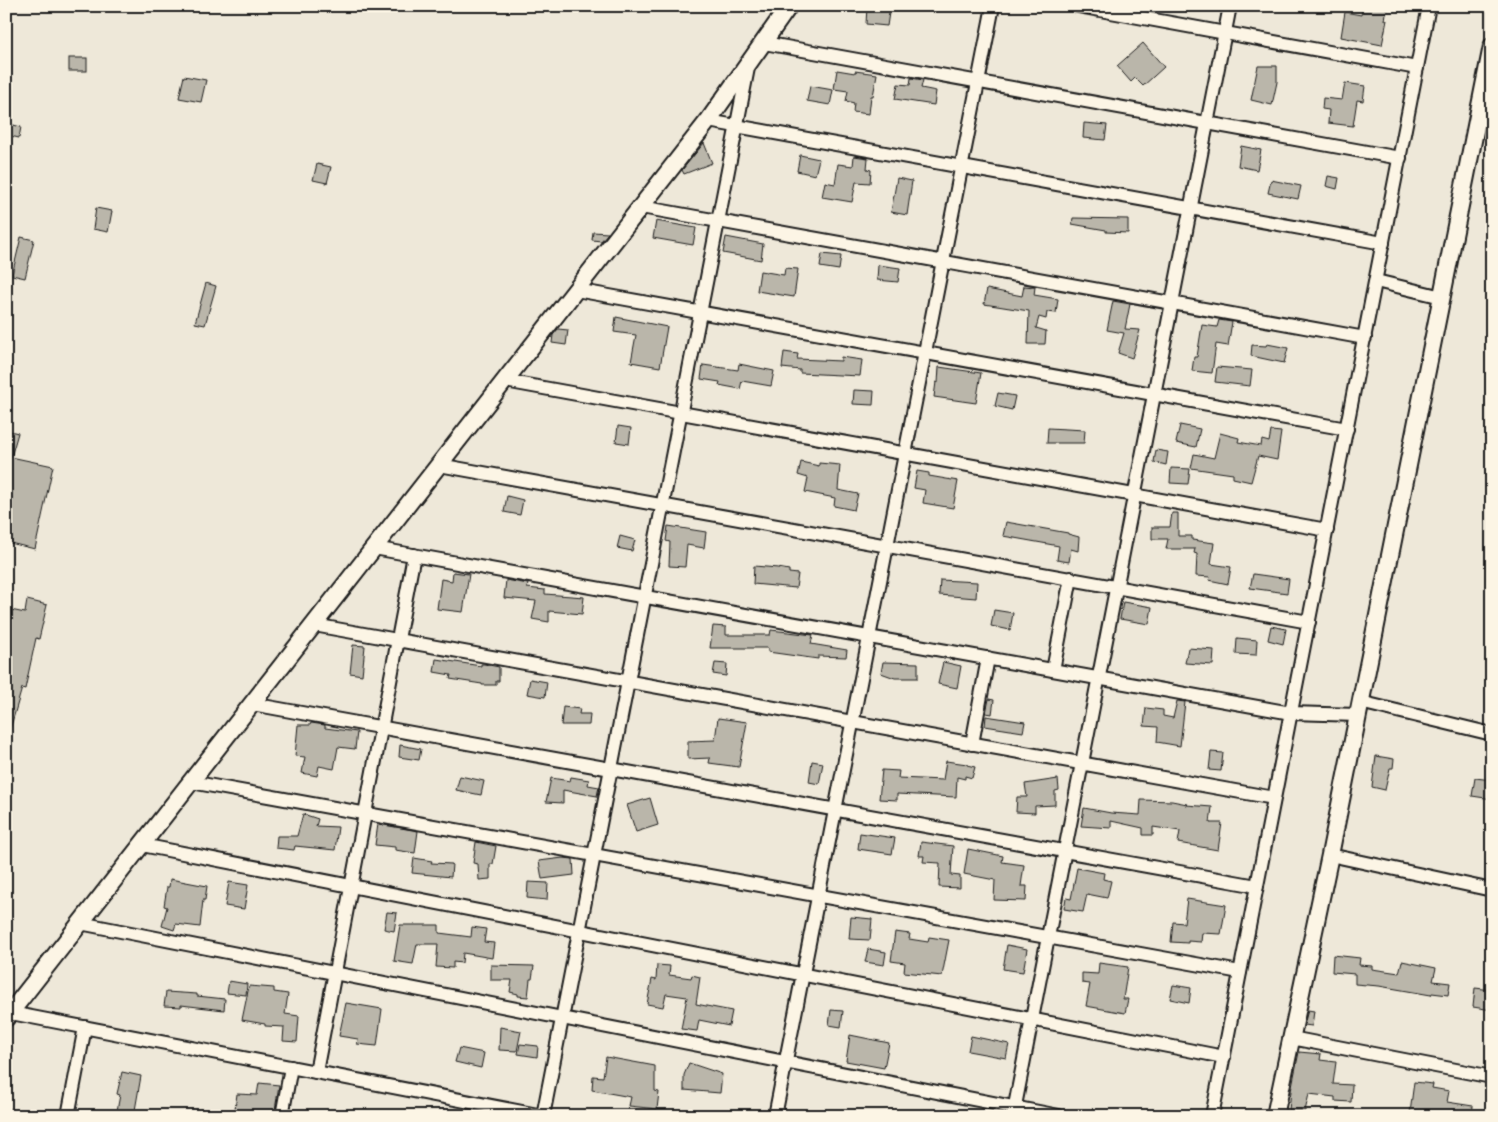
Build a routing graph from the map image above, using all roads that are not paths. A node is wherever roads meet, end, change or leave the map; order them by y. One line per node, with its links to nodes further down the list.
1 (789, 6): 7 (street)
2 (993, 6): 11 (street)
3 (1078, 6): 6 (street)
4 (1230, 6): 6 (street)
5 (1429, 6): 10 (street)
6 (1225, 33): 10 (street); 13 (street)
7 (764, 43): 9 (street); 11 (street)
8 (1492, 46): 24 (street)
9 (748, 64): 12 (street); 14 (street)
10 (1418, 68): 15 (street)
11 (978, 81): 13 (street); 16 (street)
12 (708, 121): 14 (street); 17 (street)
13 (1208, 123): 15 (street); 18 (street)
14 (736, 126): 16 (street); 19 (street)
15 (1400, 158): 20 (street)
16 (962, 166): 18 (street); 21 (street)
17 (641, 207): 19 (street); 23 (street)
18 (1191, 208): 20 (street); 25 (street)
19 (718, 221): 21 (street); 26 (street)
20 (1383, 243): 22 (street)
21 (943, 261): 25 (street); 28 (street)
22 (1376, 281): 24 (street); 27 (street)
23 (576, 290): 26 (street); 29 (street)
24 (1442, 297): 53 (street)
25 (1172, 303): 27 (street); 30 (street)
26 (700, 312): 28 (street); 31 (street)
27 (1365, 338): 32 (street)
28 (925, 353): 30 (street); 33 (street)
29 (505, 381): 31 (street); 34 (street)
30 (1154, 394): 32 (street); 35 (street)
31 (680, 413): 33 (street); 36 (street)
32 (1347, 429): 37 (street)
33 (906, 453): 35 (street); 38 (street)
34 (439, 465): 36 (street); 39 (street)
35 (1135, 495): 37 (street); 42 (street)
36 (662, 505): 38 (street); 43 (street)
37 (1327, 530): 44 (street)
38 (888, 545): 41 (street); 46 (street)
39 (374, 548): 40 (street); 45 (street)
40 (414, 555): 43 (street); 47 (street)
41 (1071, 578): 42 (street); 49 (street)
42 (1117, 587): 44 (street); 50 (street)
43 (644, 596): 46 (street); 51 (street)
44 (1309, 622): 54 (street)
45 (314, 625): 47 (street); 52 (street)
46 (870, 637): 48 (street); 55 (street)
47 (398, 640): 51 (street); 56 (street)
48 (988, 658): 49 (street); 58 (street)
49 (1053, 670): 50 (street)
50 (1099, 678): 54 (street); 59 (street)
51 (628, 682): 55 (street); 60 (street)
52 (252, 704): 56 (street); 61 (street)
53 (1359, 709): 54 (street); 57 (street); 68 (street)
54 (1291, 713): 62 (street)
55 (853, 722): 58 (street); 63 (street)
56 (382, 728): 60 (street); 64 (street)
57 (1492, 734)
58 (972, 744): 59 (street)
59 (1082, 763): 62 (street); 66 (street)
60 (610, 769): 63 (street); 67 (street)
61 (191, 782): 64 (street); 65 (street)
62 (1274, 798): 70 (street)
63 (836, 810): 66 (street); 72 (street)
64 (365, 814): 67 (street); 69 (street)
65 (142, 845): 69 (street); 73 (street)
66 (1065, 851): 70 (street); 75 (street)
67 (594, 855): 72 (street); 74 (street)
68 (1330, 855): 71 (street); 83 (street)
69 (351, 886): 74 (street); 77 (street)
70 (1257, 886): 76 (street)
71 (1492, 890)
72 (819, 896): 75 (street); 78 (street)
73 (80, 923): 77 (street); 79 (street)
74 (579, 931): 78 (street); 80 (street)
75 (1048, 937): 76 (street); 81 (street)
76 (1240, 972): 84 (street)
77 (335, 973): 80 (street); 87 (street)
78 (804, 975): 81 (street); 85 (street)
79 (8, 1015): 82 (street)
80 (562, 1018): 85 (street); 90 (street)
81 (1032, 1019): 84 (street); 89 (street)
82 (85, 1027): 86 (street); 91 (street)
83 (1292, 1038): 88 (street); 96 (street)
84 (1224, 1057): 95 (street)
85 (786, 1062): 89 (street); 93 (street)
86 (290, 1067): 87 (street); 92 (street)
87 (316, 1072): 90 (street)
88 (1492, 1076)
89 (1014, 1111): 94 (street)
90 (538, 1115)
91 (68, 1116)
92 (282, 1116)
93 (775, 1116)
94 (1059, 1116)
95 (1212, 1116)
96 (1275, 1116)

